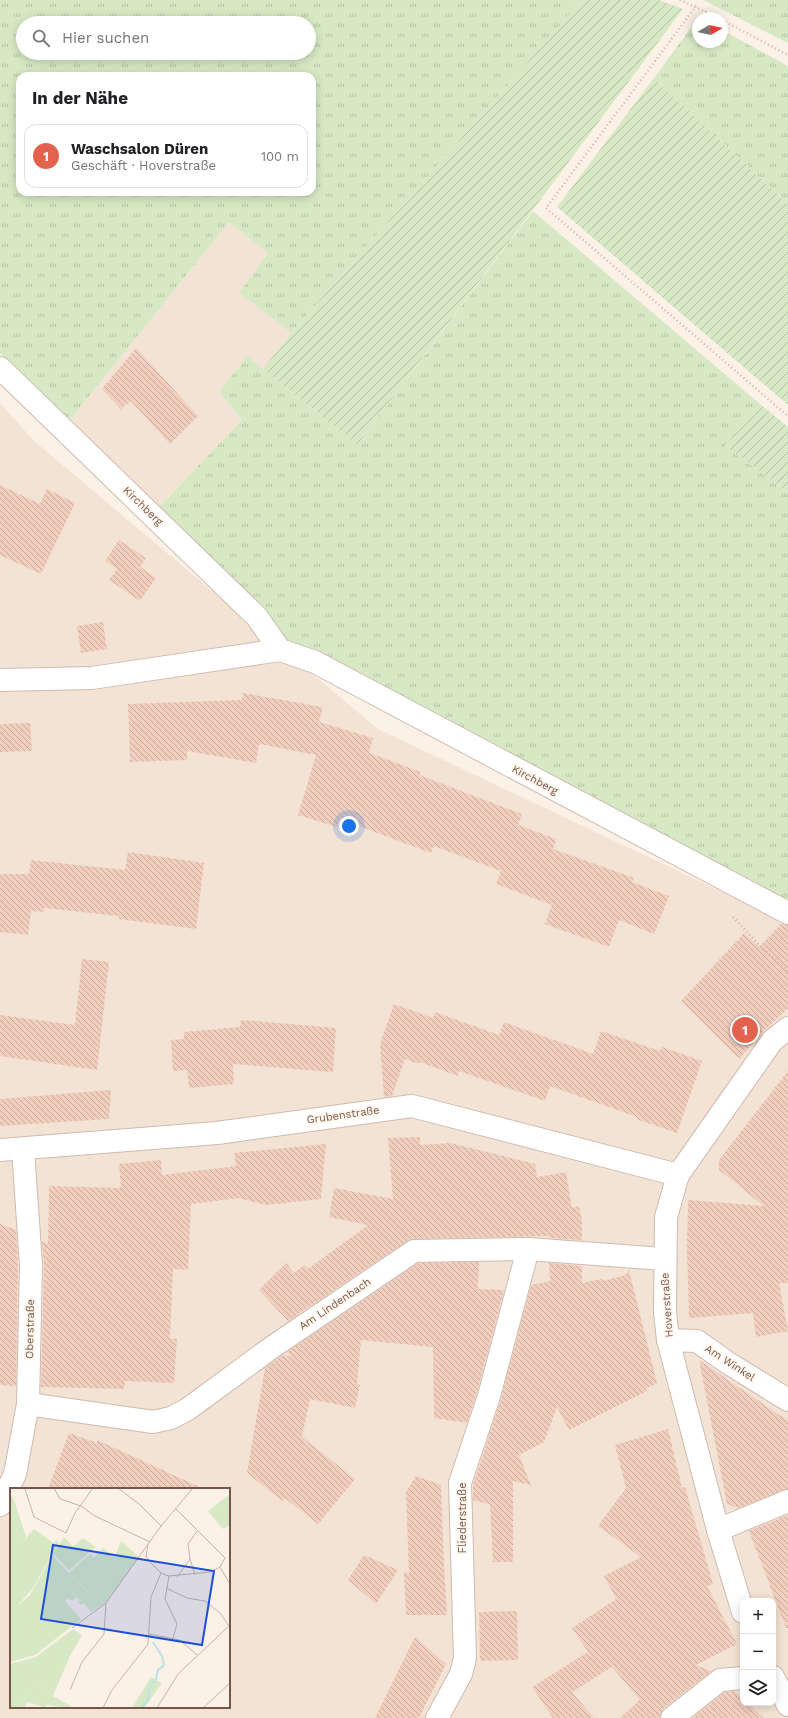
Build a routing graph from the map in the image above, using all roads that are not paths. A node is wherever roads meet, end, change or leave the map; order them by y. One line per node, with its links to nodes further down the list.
1 (0, 368): 2 (street, Kirchberg)
2 (280, 650): 3 (street, Kirchberg); 4 (street, Kirchberg)
3 (0, 680)
4 (788, 913)
5 (788, 1028): 8 (street, Hoverstraße)
6 (23, 1149): 7 (street, Grubenstraße); 8 (street, Grubenstraße); 13 (street, Oberstraße)
7 (0, 1150)
8 (678, 1175): 10 (street, Hoverstraße)
9 (528, 1249): 10 (street, Am Lindenbach); 13 (street, Am Lindenbach); 21 (street, Fliederstraße)
10 (654, 1258): 11 (street, Hoverstraße)
11 (668, 1340): 12 (street, Am Winkel); 16 (street, Hoverstraße)
12 (788, 1400)
13 (28, 1404): 15 (street, Oberstraße)
14 (788, 1501): 16 (street)
15 (0, 1505)
16 (718, 1530): 17 (street, Hoverstraße)
17 (740, 1602)
18 (740, 1678): 22 (street)
19 (776, 1683): 20 (street)
20 (788, 1705)
21 (437, 1718)
22 (672, 1718)

